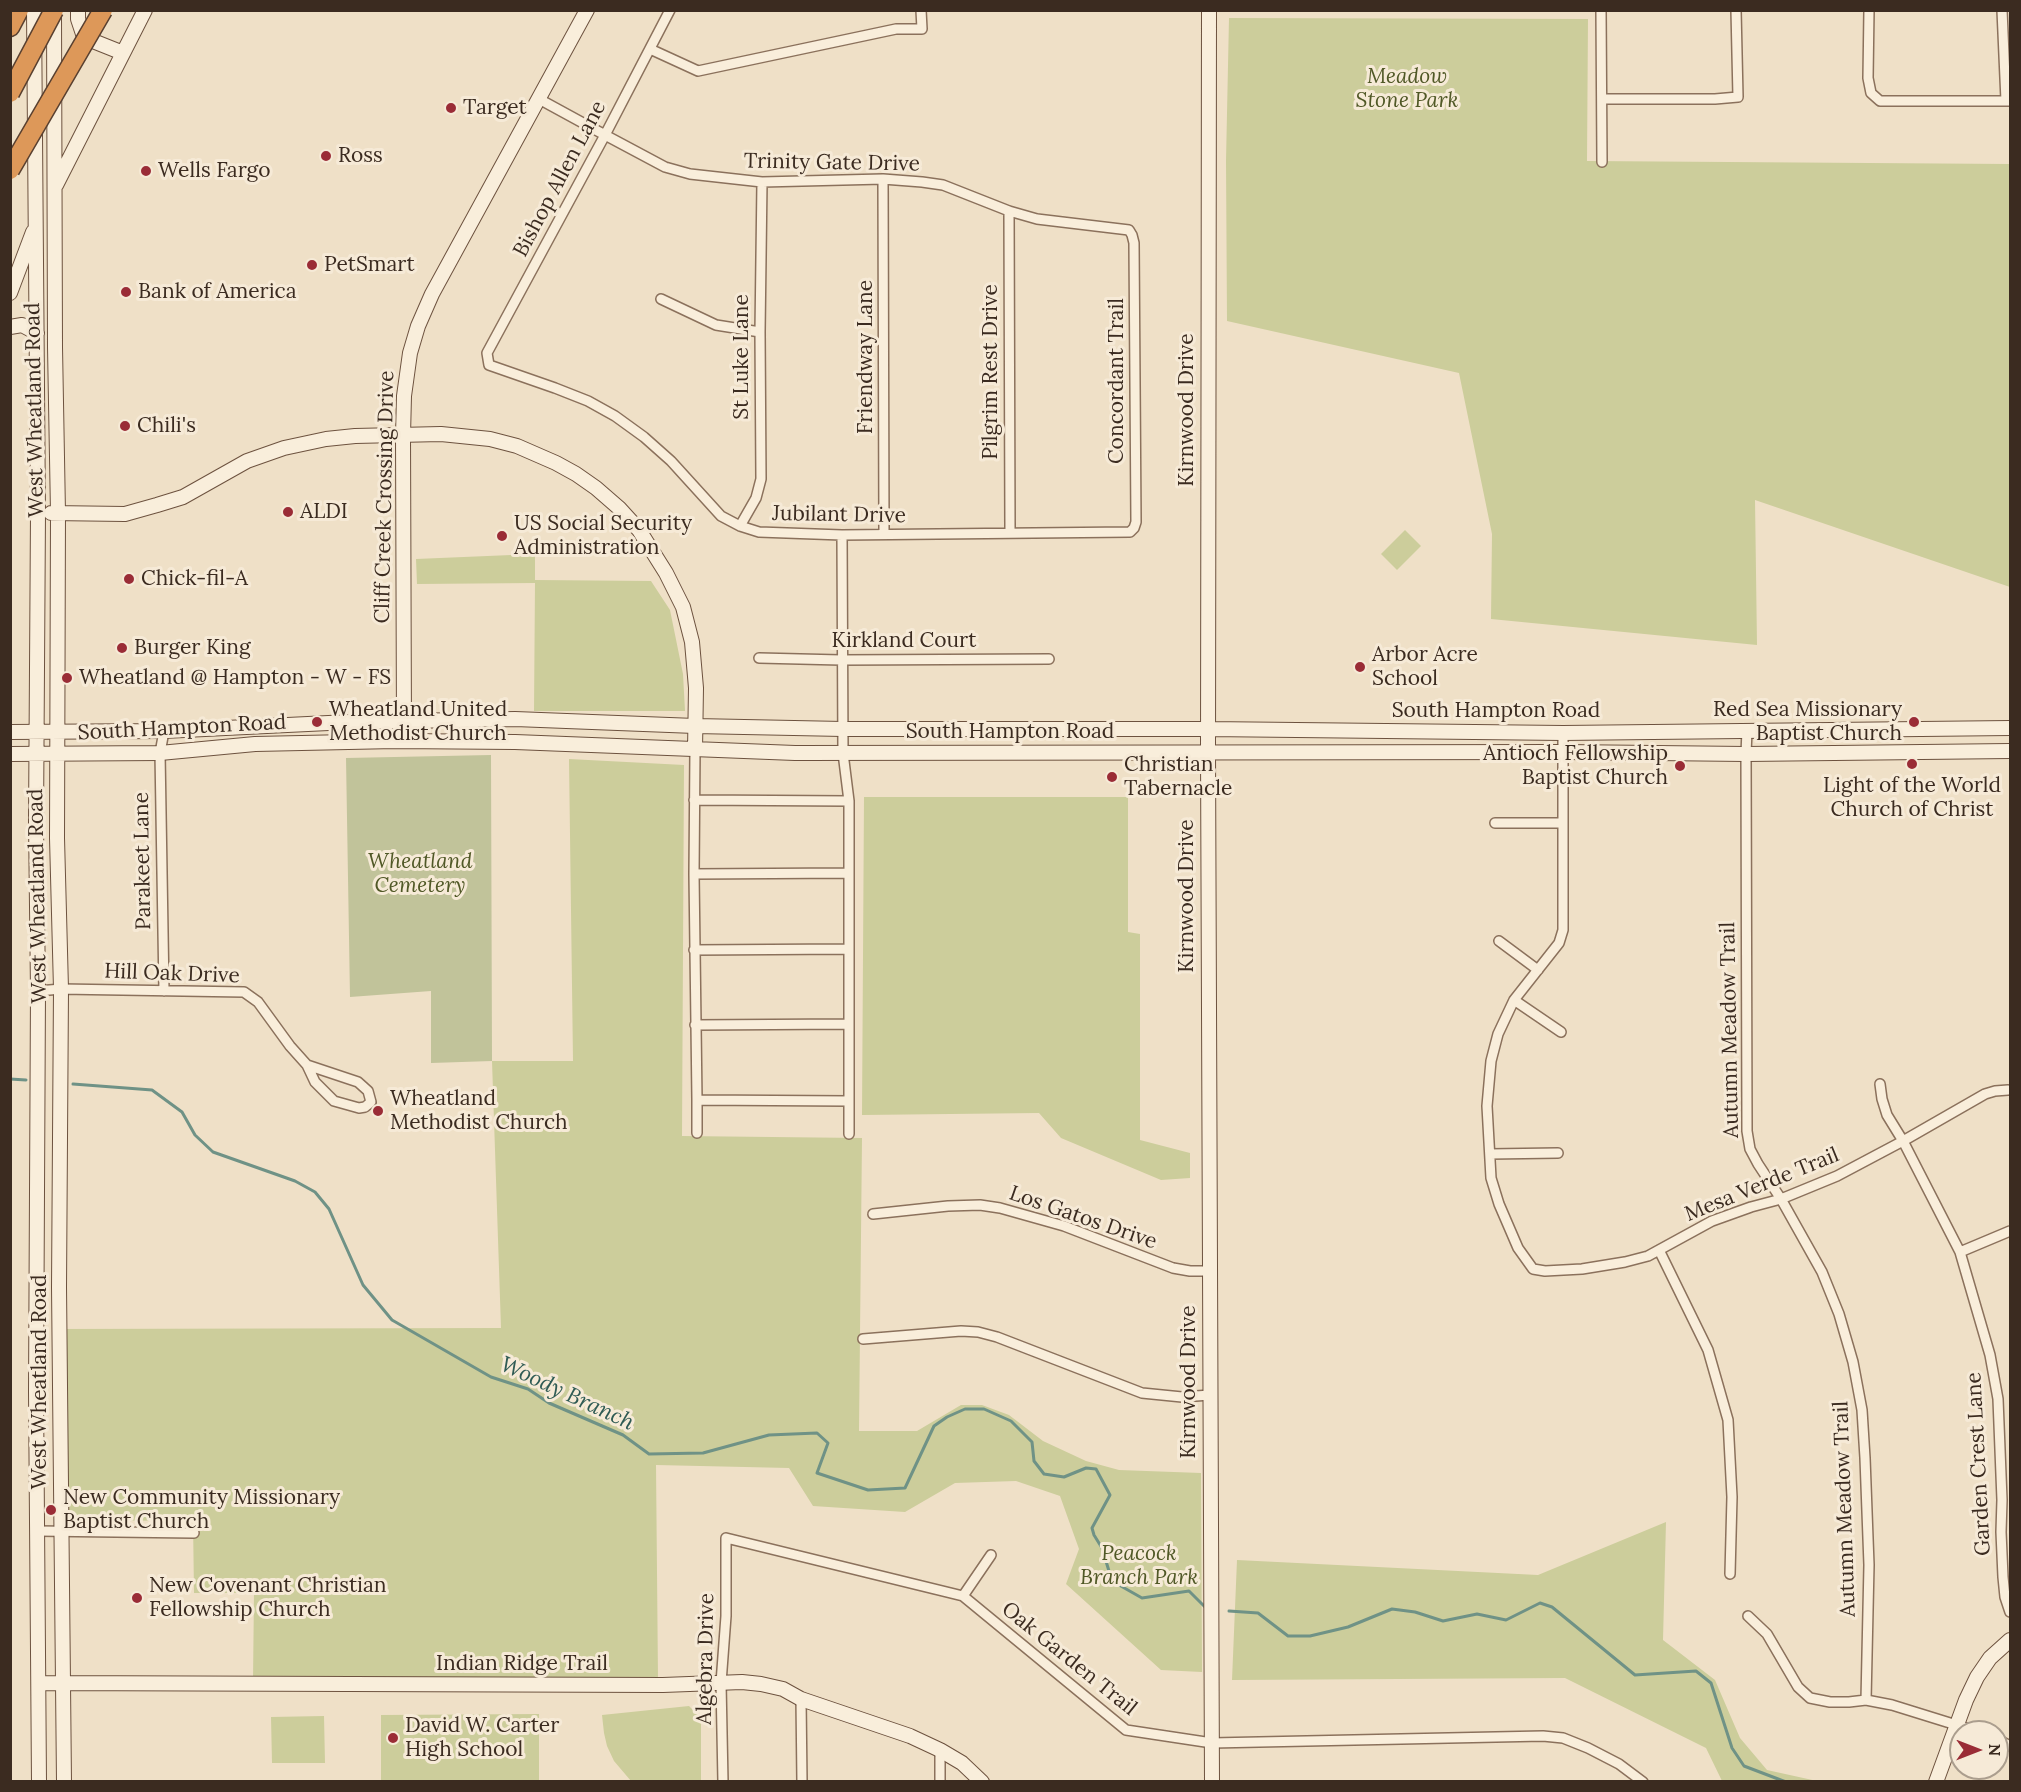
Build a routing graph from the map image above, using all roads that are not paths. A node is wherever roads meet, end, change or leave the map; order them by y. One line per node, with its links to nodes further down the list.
1 (19, 10): 15 (highway)
2 (34, 10): 19 (main road, West Wheatland Road)
3 (54, 10): 18 (highway, bridge); 24 (main road, West Wheatland Road)
4 (78, 10): 17 (main road)
5 (102, 10): 27 (highway, bridge)
6 (145, 10): 17 (main road)
7 (587, 10): 20 (main road, Cliff Creek Crossing Drive)
8 (670, 10): 16 (street, Bishop Allen Lane)
9 (921, 10): 16 (street)
10 (1209, 10): 57 (main road, Kirnwood Drive)
11 (1601, 10): 21 (street)
12 (1737, 10): 21 (street)
13 (1869, 10): 22 (street)
14 (2002, 10): 22 (street)
15 (10, 27)
16 (650, 49): 23 (street, Bishop Allen Lane)
17 (123, 53): 25 (main road)
18 (10, 93)
19 (34, 97): 24 (main road); 32 (main road, West Wheatland Road)
20 (539, 99): 23 (street, Trinity Gate Drive); 40 (main road, Cliff Creek Crossing Drive)
21 (1602, 99): 26 (street)
22 (2008, 101)
23 (605, 135): 29 (street, Trinity Gate Drive); 39 (street, Bishop Allen Lane)
24 (54, 155): 25 (main road); 30 (main road, West Wheatland Road)
25 (69, 160): 30 (main road)
26 (1602, 162)
27 (10, 170)
28 (883, 179): 29 (street, Trinity Gate Drive); 31 (street, Trinity Gate Drive); 46 (street, Friendway Lane)
29 (762, 182): 37 (street, St Luke Lane)
30 (54, 188): 32 (main road); 42 (main road, West Wheatland Road)
31 (1009, 211): 33 (street, Trinity Gate Drive); 45 (street, Pilgrim Rest Drive)
32 (36, 224): 34 (main road); 38 (main road, West Wheatland Road)
33 (1132, 235): 44 (street, Concordant Trail)
34 (10, 293)
35 (661, 299): 37 (street)
36 (10, 327): 38 (main road)
37 (760, 332): 43 (street, St Luke Lane)
38 (37, 333): 41 (main road, West Wheatland Road)
39 (489, 365): 43 (street, Jubilant Drive)
40 (403, 435): 42 (main road); 52 (main road, Cliff Creek Crossing Drive); 53 (main road)
41 (38, 513): 42 (main road); 61 (main road, West Wheatland Road)
42 (58, 513): 62 (main road, West Wheatland Road)
43 (740, 526): 47 (street, Jubilant Drive)
44 (1134, 528): 45 (street, Jubilant Drive)
45 (1010, 532): 46 (street, Jubilant Drive)
46 (884, 534): 47 (street, Jubilant Drive)
47 (842, 535): 50 (street)
48 (759, 658): 50 (street, Kirkland Court)
49 (1049, 659): 50 (street, Kirkland Court)
50 (842, 660): 56 (street)
51 (515, 720): 52 (main road, South Hampton Road); 53 (main road, South Hampton Road); 65 (main road)
52 (404, 722): 59 (main road, South Hampton Road); 64 (main road, Cliff Creek Crossing Drive)
53 (695, 726): 56 (main road, South Hampton Road); 66 (main road)
54 (1994, 728): 55 (main road, South Hampton Road); 58 (main road, South Hampton Road); 67 (main road)
55 (2010, 728)
56 (843, 729): 57 (main road, South Hampton Road); 72 (street)
57 (1208, 729): 63 (main road, South Hampton Road); 69 (main road, Kirnwood Drive)
58 (1747, 730): 63 (main road, South Hampton Road); 76 (street, Autumn Meadow Trail)
59 (164, 731): 62 (main road, South Hampton Road); 71 (street, Parakeet Lane)
60 (10, 732): 61 (main road, South Hampton Road)
61 (38, 732): 62 (main road, South Hampton Road); 74 (main road, West Wheatland Road)
62 (58, 732): 75 (main road, West Wheatland Road)
63 (1563, 733): 70 (street)
64 (404, 741): 65 (main road, South Hampton Road); 71 (main road, South Hampton Road)
65 (514, 742): 66 (main road, South Hampton Road)
66 (695, 750): 72 (main road, South Hampton Road); 77 (street)
67 (1994, 751): 68 (main road, South Hampton Road); 76 (main road, South Hampton Road)
68 (2010, 751)
69 (1208, 752): 70 (main road, South Hampton Road); 72 (main road, South Hampton Road); 111 (main road, Kirnwood Drive)
70 (1563, 752): 76 (main road, South Hampton Road); 80 (street)
71 (160, 753): 75 (main road, South Hampton Road); 89 (street, Parakeet Lane)
72 (843, 753): 78 (street)
73 (10, 754): 74 (main road, South Hampton Road)
74 (37, 754): 75 (main road, South Hampton Road); 88 (main road, West Wheatland Road)
75 (58, 754): 87 (main road, West Wheatland Road)
76 (1746, 754): 104 (street, Autumn Meadow Trail)
77 (694, 800): 78 (street); 82 (street)
78 (849, 801): 81 (street)
79 (1495, 823): 80 (street)
80 (1563, 823): 86 (street)
81 (849, 873): 82 (street); 84 (street)
82 (694, 874): 85 (street)
83 (1499, 941): 86 (street)
84 (848, 949): 85 (street); 91 (street)
85 (694, 950): 92 (street)
86 (1538, 970): 90 (street)
87 (61, 989): 88 (street, Hill Oak Drive); 89 (street, Hill Oak Drive); 108 (main road, West Wheatland Road)
88 (38, 991): 107 (main road, West Wheatland Road)
89 (164, 991): 94 (street, Hill Oak Drive)
90 (1514, 1000): 93 (street); 102 (street)
91 (849, 1024): 92 (street); 98 (street)
92 (695, 1025): 97 (street)
93 (1561, 1032)
94 (307, 1065): 94 (street, Hill Oak Drive)
95 (1880, 1084): 101 (street, Garden Crest Lane)
96 (2008, 1090): 101 (street, Mesa Verde Trail)
97 (697, 1100): 98 (street); 99 (street)
98 (849, 1101): 100 (street)
99 (697, 1133)
100 (849, 1134)
101 (1903, 1141): 104 (street, Mesa Verde Trail); 110 (street, Garden Crest Lane)
102 (1490, 1154): 103 (street); 109 (street, Mesa Verde Trail)
103 (1558, 1154)
104 (1781, 1199): 109 (street, Mesa Verde Trail); 128 (street, Autumn Meadow Trail)
105 (873, 1214): 111 (street, Los Gatos Drive)
106 (2010, 1231): 110 (street)
107 (37, 1244): 108 (main road); 114 (main road, West Wheatland Road)
108 (60, 1244): 115 (main road, West Wheatland Road)
109 (1659, 1250): 119 (street)
110 (1960, 1252): 121 (street, Garden Crest Lane)
111 (1210, 1271): 113 (main road, Kirnwood Drive)
112 (863, 1339): 113 (street)
113 (1210, 1395): 131 (main road, Kirnwood Drive)
114 (38, 1531): 115 (street); 124 (main road, West Wheatland Road)
115 (62, 1531): 116 (street); 126 (main road, West Wheatland Road)
116 (194, 1533)
117 (726, 1538): 120 (street, Oak Garden Trail); 125 (street, Algebra Drive)
118 (991, 1555): 120 (street)
119 (1730, 1574)
120 (963, 1596): 131 (street, Oak Garden Trail)
121 (2010, 1612)
122 (1748, 1616): 128 (street)
123 (2010, 1640): 129 (main road)
124 (39, 1683): 126 (main road, Indian Ridge Trail); 134 (main road, West Wheatland Road)
125 (721, 1683): 126 (main road, Indian Ridge Trail); 127 (main road, Indian Ridge Trail); 136 (street, Algebra Drive)
126 (64, 1684): 135 (main road, West Wheatland Road)
127 (801, 1699): 133 (main road, Indian Ridge Trail); 137 (street)
128 (1866, 1700): 130 (street)
129 (1958, 1720)
130 (1949, 1722)
131 (1212, 1743): 140 (main road, Kirnwood Drive); 141 (street, Oak Garden Trail)
132 (1949, 1746): 142 (main road)
133 (940, 1750): 138 (street); 139 (main road, Indian Ridge Trail)
134 (39, 1782)
135 (64, 1782)
136 (723, 1782)
137 (802, 1782)
138 (940, 1782)
139 (982, 1782)
140 (1212, 1782)
141 (1643, 1782)
142 (1936, 1782)

